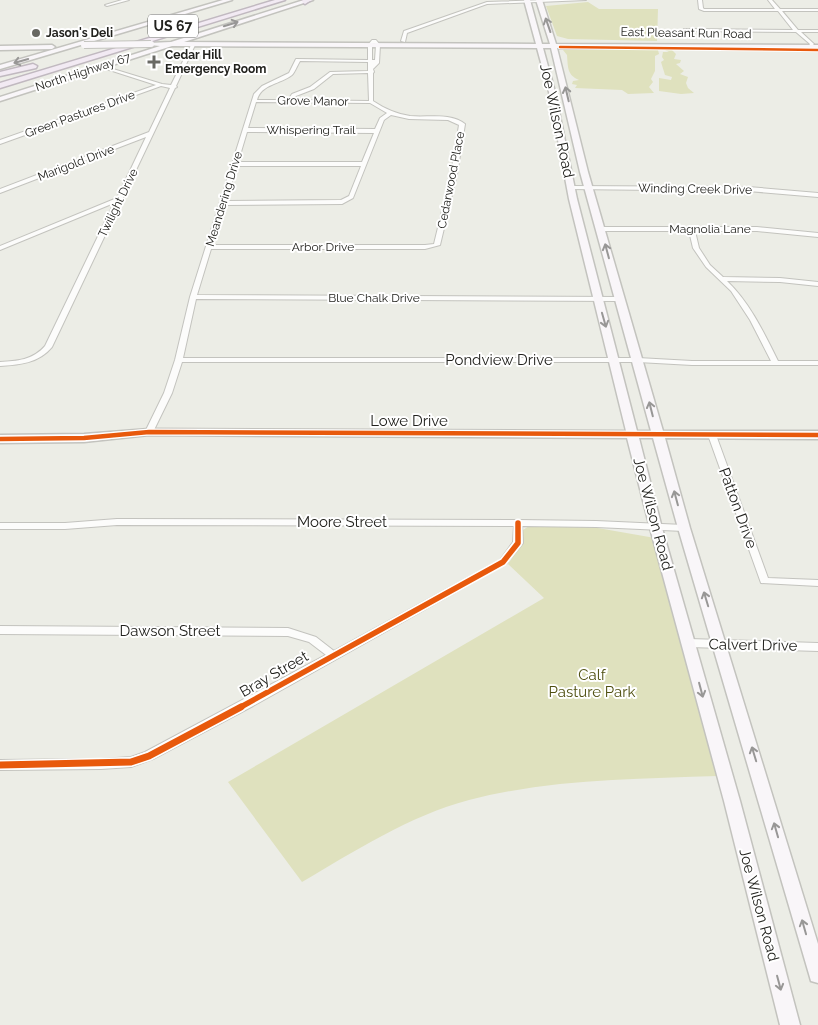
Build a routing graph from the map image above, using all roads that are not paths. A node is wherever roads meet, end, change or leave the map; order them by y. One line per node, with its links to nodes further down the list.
1 (127, 0): 11 (street)
2 (230, 0): 25 (main road, North Highway 67)
3 (260, 0): 30 (highway, US 67)
4 (282, 0): 31 (highway, US 67)
5 (308, 0): 17 (main road, North Highway 67, one-way to 5)
6 (584, 0): 10 (street)
7 (700, 0): 12 (street)
8 (770, 0): 12 (street)
9 (527, 1): 10 (street); 19 (street); 20 (main road, Joe Wilson Road)
10 (540, 1): 21 (main road, Joe Wilson Road, one-way to 10)
11 (107, 5)
12 (778, 10): 13 (street); 16 (street)
13 (818, 10)
14 (684, 30): 16 (street)
15 (818, 30): 16 (street)
16 (797, 32): 27 (street); 27 (street)
17 (200, 34): 18 (main road); 23 (main road, North Highway 67)
18 (225, 42): 23 (main road, East Pleasant Run Road); 24 (main road, East Pleasant Run Road)
19 (403, 42): 20 (main road, East Pleasant Run Road); 24 (main road, East Pleasant Run Road)
20 (540, 43): 21 (main road, East Pleasant Run Road); 24 (main road, East Pleasant Run Road); 55 (main road, Joe Wilson Road)
21 (553, 43): 27 (main road, East Pleasant Run Road); 56 (main road, Joe Wilson Road, one-way to 21)
22 (0, 44): 25 (main road, East Pleasant Run Road)
23 (168, 44): 26 (main road, East Pleasant Run Road); 30 (main road, East Pleasant Run Road, bridge); 35 (main road, North Highway 67)
24 (374, 44): 26 (main road, East Pleasant Run Road); 33 (street); 34 (street)
25 (75, 45): 28 (main road, East Pleasant Run Road); 30 (main road, East Pleasant Run Road); 32 (main road, North Highway 67)
26 (193, 45): 42 (street, Twilight Drive)
27 (812, 46)
28 (27, 47): 29 (main road, East Pleasant Run Road); 32 (main road)
29 (0, 48)
30 (85, 49): 38 (highway); 39 (highway, US 67)
31 (108, 53): 41 (highway, US 67); 43 (highway)
32 (36, 56): 36 (main road, North Highway 67, one-way to 36)
33 (369, 61): 34 (street, Meandering Drive); 37 (street); 45 (street, Meandering Drive)
34 (377, 61): 37 (street)
35 (102, 66): 40 (street); 44 (main road, North Highway 67)
36 (0, 67)
37 (372, 70): 46 (street); 47 (street)
38 (0, 74)
39 (0, 80)
40 (161, 85): 42 (street); 52 (street, Green Pastures Drive)
41 (0, 86)
42 (175, 87): 51 (street, Twilight Drive)
43 (0, 92)
44 (0, 99)
45 (254, 101): 46 (street, Grove Manor); 49 (street, Meandering Drive)
46 (290, 101): 47 (street, Grove Manor)
47 (371, 102): 48 (street, Cedarwood Place)
48 (390, 113): 50 (street); 64 (street, Cedarwood Place)
49 (246, 130): 50 (street, Whispering Trail); 53 (street, Meandering Drive)
50 (376, 130): 54 (street)
51 (151, 133): 57 (street, Marigold Drive); 59 (street, Twilight Drive)
52 (0, 142)
53 (235, 164): 54 (street); 60 (street, Meandering Drive)
54 (364, 164): 60 (street)
55 (571, 188): 56 (street, Winding Creek Drive); 70 (main road, Joe Wilson Road)
56 (587, 188): 58 (street, Winding Creek Drive); 61 (main road, Joe Wilson Road)
57 (0, 191)
58 (818, 195)
59 (119, 199): 66 (street); 77 (street, Twilight Drive)
60 (224, 202): 65 (street, Meandering Drive)
61 (601, 228): 62 (street, Magnolia Lane); 71 (main road, Joe Wilson Road, one-way to 61)
62 (692, 229): 63 (street, Magnolia Lane); 67 (street)
63 (818, 235)
64 (437, 245): 65 (street, Arbor Drive)
65 (209, 247): 69 (street, Meandering Drive)
66 (0, 248)
67 (722, 279): 68 (street); 75 (street)
68 (818, 284)
69 (193, 297): 70 (street, Blue Chalk Drive); 72 (street, Meandering Drive)
70 (598, 298): 71 (street, Blue Chalk Drive); 73 (main road, Joe Wilson Road, one-way to 73)
71 (619, 299): 74 (main road, Joe Wilson Road)
72 (179, 360): 73 (street, Pondview Drive); 78 (street, Meandering Drive)
73 (615, 360): 74 (street, Pondview Drive); 79 (main road, Joe Wilson Road)
74 (638, 360): 75 (street, Pondview Drive); 80 (main road, Joe Wilson Road, one-way to 74)
75 (775, 362): 76 (street, Pondview Drive)
76 (818, 363)
77 (0, 364)
78 (149, 432): 79 (main road, Lowe Drive); 83 (main road, Lowe Drive)
79 (632, 435): 80 (main road, Lowe Drive); 86 (main road, Joe Wilson Road)
80 (658, 435): 81 (main road, Lowe Drive); 87 (main road, Joe Wilson Road, one-way to 80)
81 (712, 435): 82 (main road, Lowe Drive); 88 (street, Patton Drive)
82 (818, 435)
83 (0, 439)
84 (518, 523): 85 (street, Moore Street); 86 (street, Moore Street); 93 (street, Bray Street)
85 (0, 526)
86 (656, 528): 87 (street, Moore Street); 90 (main road, Joe Wilson Road)
87 (684, 528): 91 (main road, Joe Wilson Road, one-way to 87)
88 (818, 584)
89 (0, 630): 93 (street, Dawson Street)
90 (688, 643): 91 (street, Calvert Drive); 96 (main road, Joe Wilson Road, one-way to 96)
91 (720, 644): 92 (street, Calvert Drive); 95 (main road, Joe Wilson Road, one-way to 91)
92 (818, 646)
93 (332, 655): 94 (street, Bray Street)
94 (0, 764)
95 (818, 974)
96 (790, 1025)

